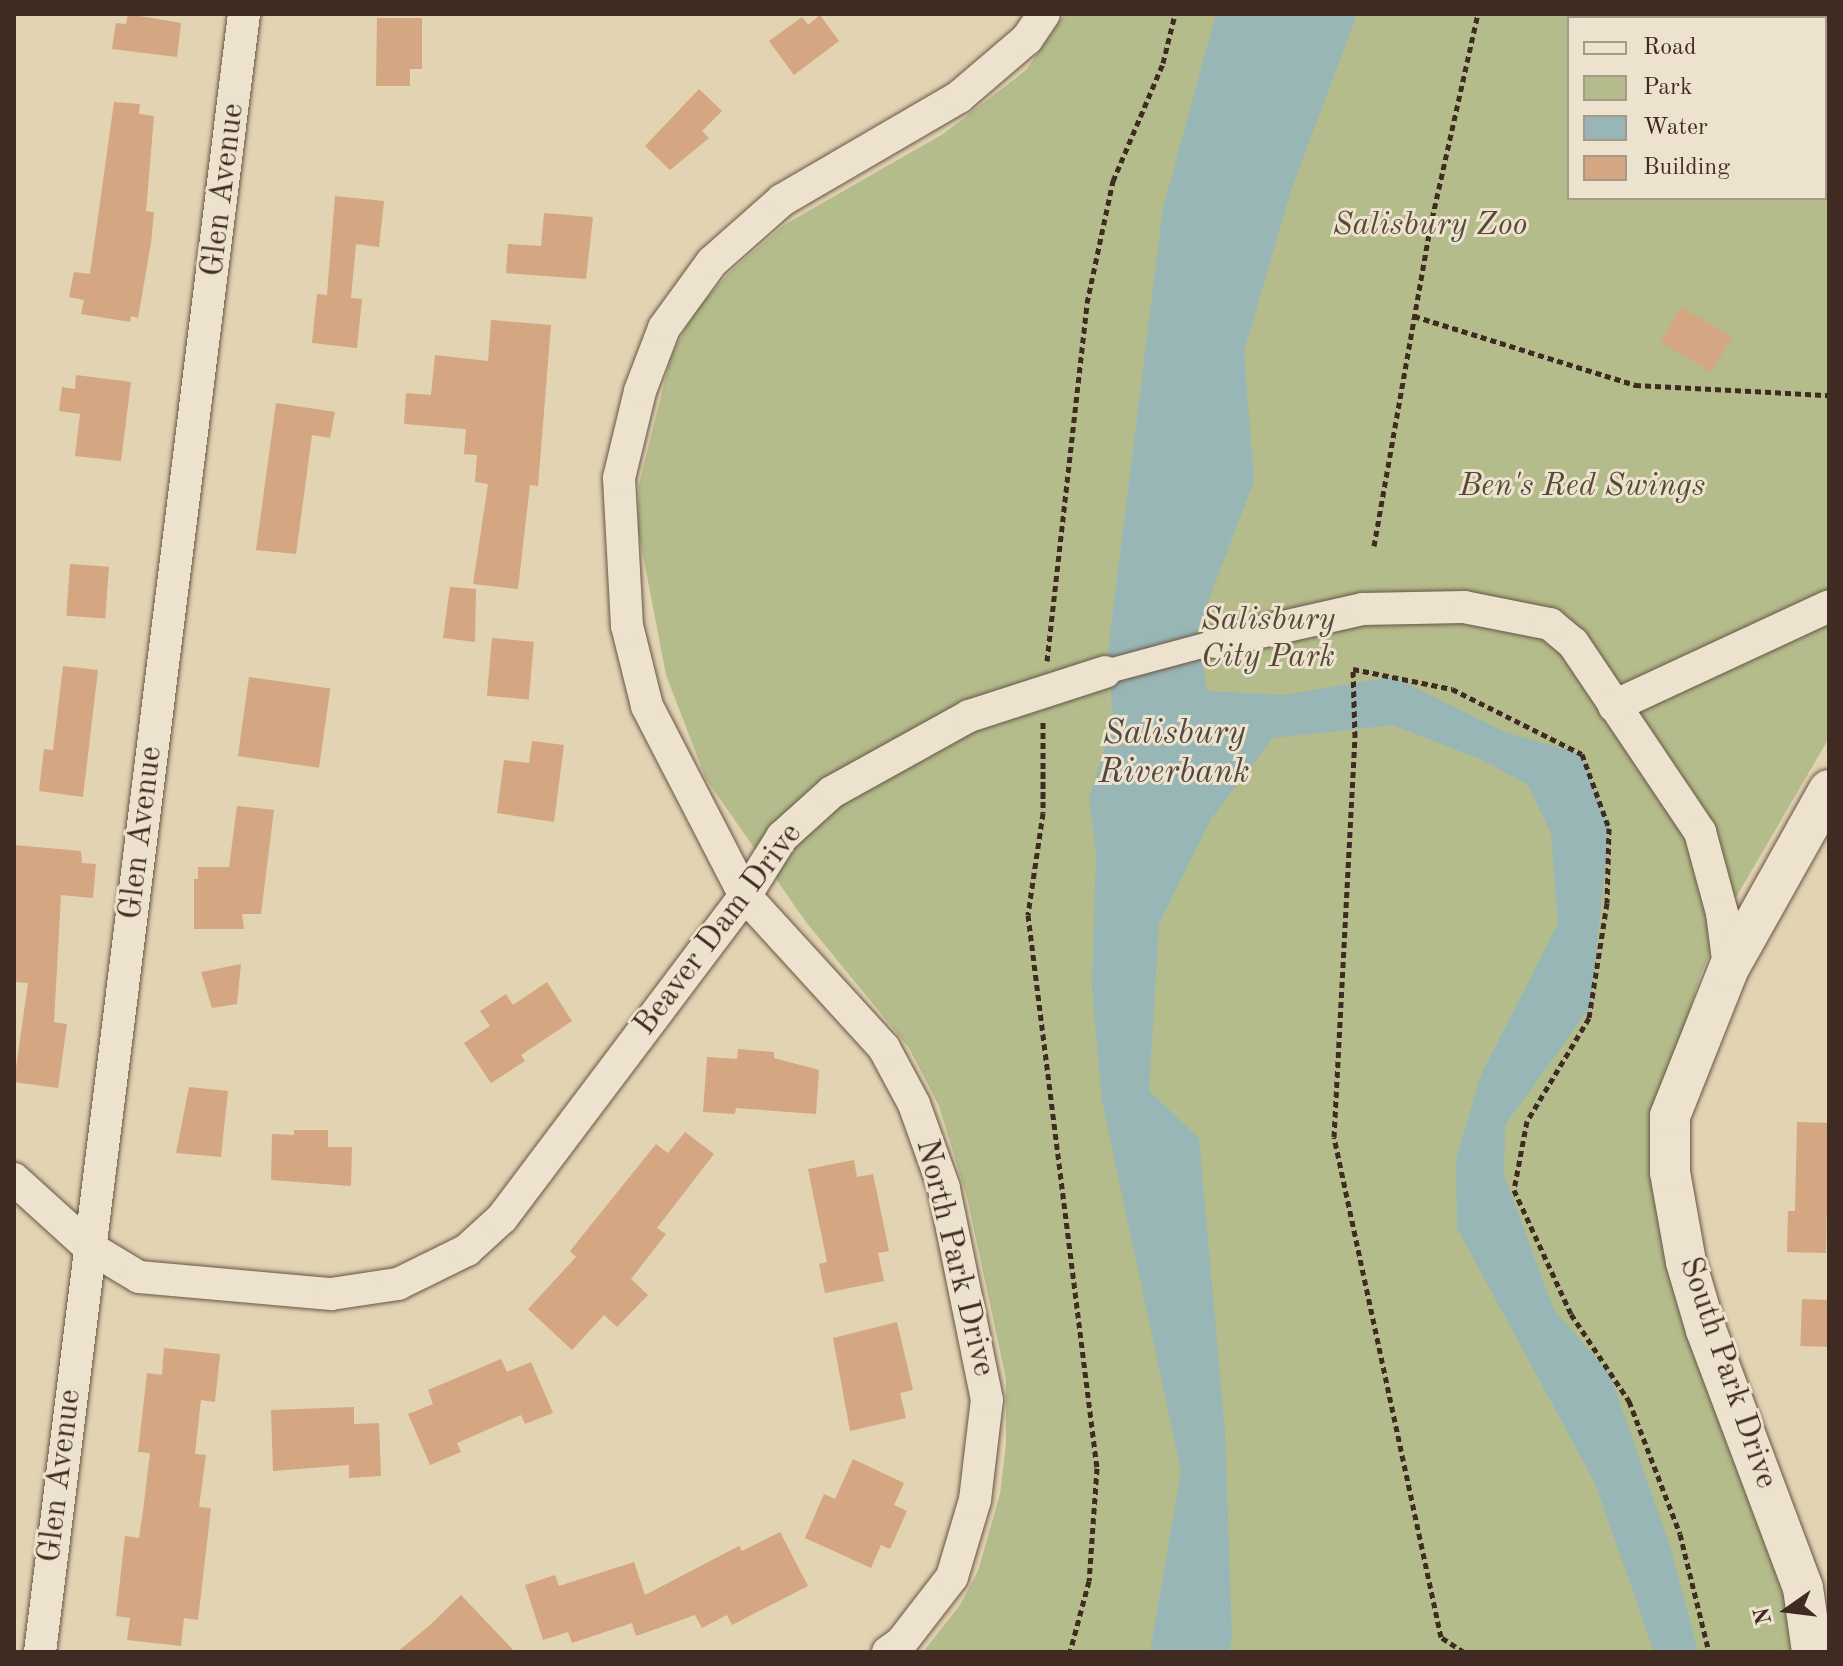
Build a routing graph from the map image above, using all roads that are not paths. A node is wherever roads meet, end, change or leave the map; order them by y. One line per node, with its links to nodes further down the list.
1 (244, 14): 11 (street, Glen Avenue)
2 (1044, 14): 8 (street, North Park Drive)
3 (1829, 606): 6 (street)
4 (1216, 642): 5 (street, Beaver Dam Drive); 6 (street, Beaver Dam Drive)
5 (1105, 672): 8 (street, Beaver Dam Drive)
6 (1614, 706): 9 (street, Beaver Dam Drive)
7 (1829, 790): 9 (street, South Park Drive)
8 (745, 896): 11 (street, Beaver Dam Drive); 13 (street, North Park Drive)
9 (1729, 968): 14 (street, South Park Drive)
10 (14, 1179): 11 (street, Beaver Dam Drive)
11 (89, 1247): 12 (street, Glen Avenue)
12 (40, 1652)
13 (888, 1652)
14 (1812, 1652)

